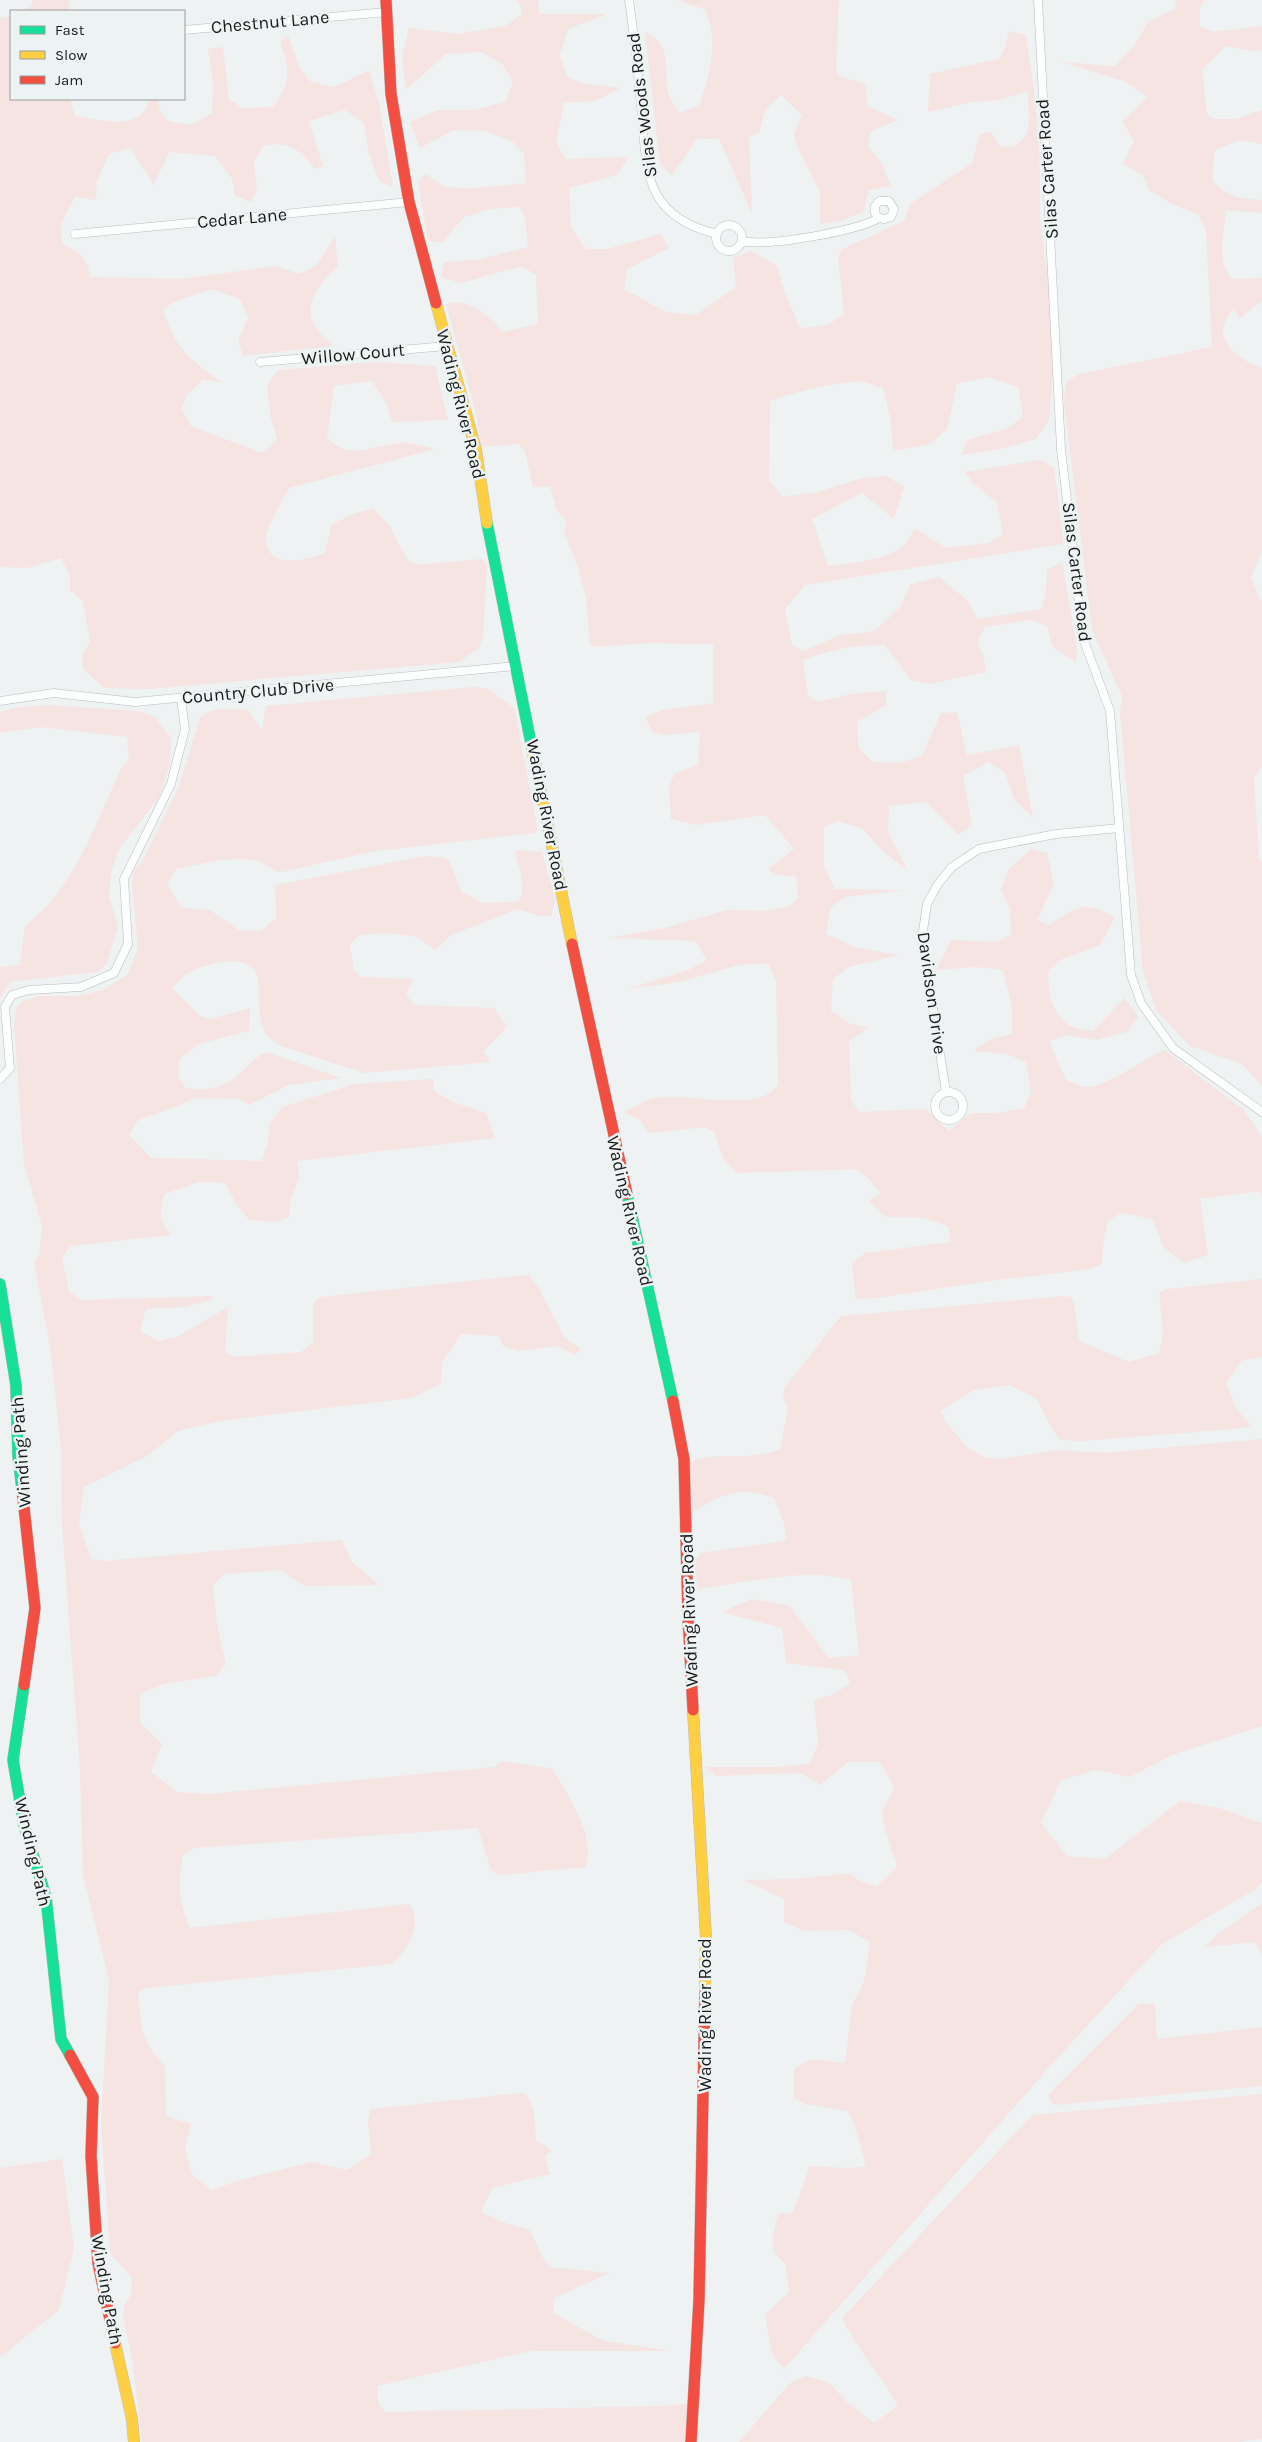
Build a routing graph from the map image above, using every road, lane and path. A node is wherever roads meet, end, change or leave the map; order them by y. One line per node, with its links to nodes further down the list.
1 (629, 0): 8 (street, Silas Woods Road)
2 (1038, 0): 15 (street, Silas Carter Road)
3 (387, 6): 4 (street, Chestnut Lane); 5 (main road, Wading River Road)
4 (185, 30)
5 (409, 202): 7 (street, Cedar Lane); 10 (main road, Wading River Road)
6 (879, 218): 9 (street)
7 (75, 234)
8 (717, 234): 9 (street); 9 (street)
9 (742, 242)
10 (446, 346): 11 (street, Willow Court); 12 (main road, Wading River Road)
11 (260, 362)
12 (516, 666): 13 (street, Country Club Drive); 21 (main road, Wading River Road)
13 (181, 699): 14 (street, Country Club Drive); 16 (street)
14 (0, 701)
15 (1119, 828): 17 (street, Davidson Drive); 18 (street, Silas Carter Road)
16 (0, 1079)
17 (946, 1092)
18 (1262, 1112)
19 (0, 1284): 20 (main road, Winding Path)
20 (134, 2442)
21 (691, 2442)

